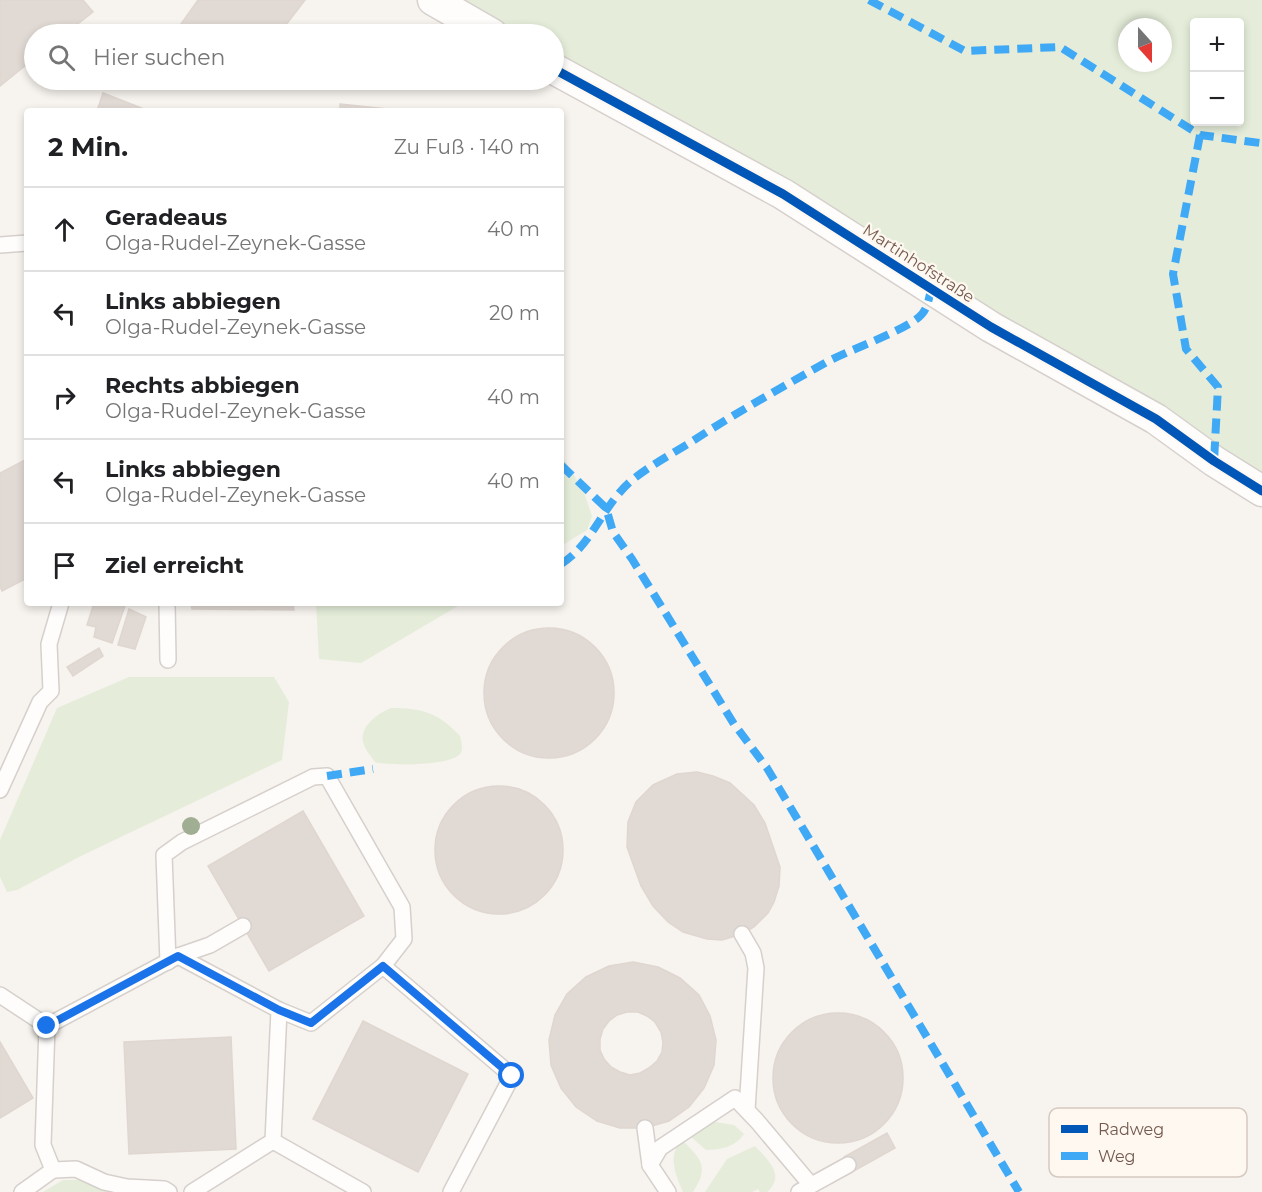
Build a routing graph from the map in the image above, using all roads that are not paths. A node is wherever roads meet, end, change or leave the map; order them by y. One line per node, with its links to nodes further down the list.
1 (432, 0): 2 (street)
2 (474, 24)
3 (564, 74): 6 (street, Martinhofstraße)
4 (24, 243): 5 (lane)
5 (0, 246)
6 (1262, 491)
7 (60, 606): 10 (lane)
8 (167, 606): 9 (lane)
9 (168, 660)
10 (0, 790)
11 (243, 926): 13 (lane)
12 (742, 934): 18 (lane)
13 (173, 959): 14 (lane); 16 (lane); 17 (lane)
14 (383, 966): 16 (lane); 29 (lane)
15 (0, 995): 17 (lane)
16 (279, 1010): 20 (lane)
17 (47, 1026): 23 (lane)
18 (747, 1110): 21 (lane); 24 (lane)
19 (645, 1128): 21 (lane)
20 (273, 1141): 27 (lane); 28 (lane)
21 (650, 1165): 30 (lane)
22 (848, 1165): 24 (lane)
23 (52, 1170): 25 (lane); 26 (lane)
24 (805, 1189)
25 (22, 1192)
26 (169, 1192)
27 (192, 1192)
28 (363, 1192)
29 (451, 1192)
30 (668, 1192)

